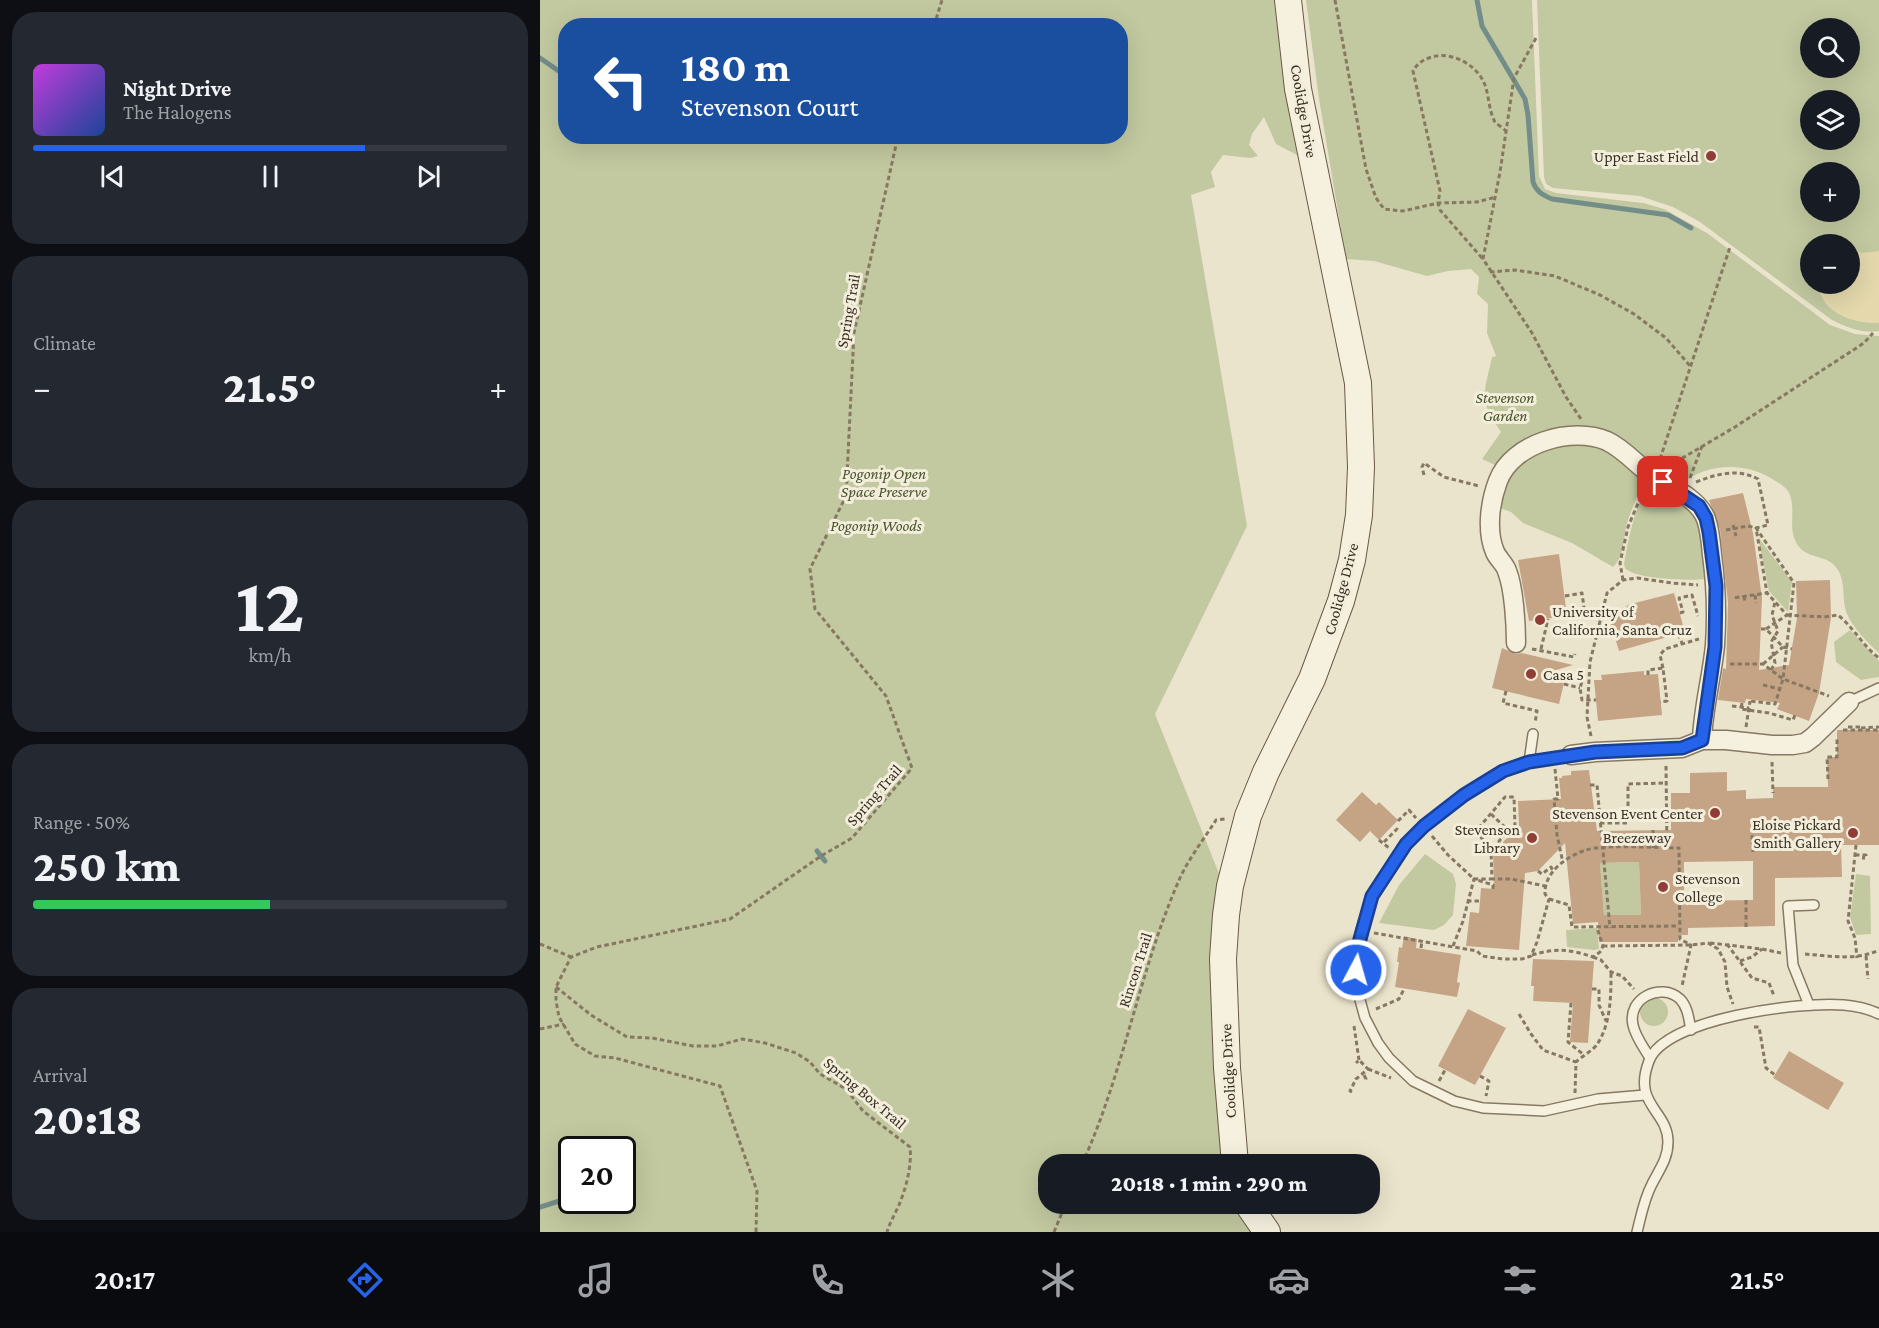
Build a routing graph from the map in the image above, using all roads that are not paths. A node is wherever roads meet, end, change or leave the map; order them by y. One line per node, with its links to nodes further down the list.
1 (1288, 0): 15 (street, Coolidge Drive)
2 (1524, 646): 6 (street)
3 (1879, 688): 4 (lane)
4 (1850, 702): 6 (street)
5 (1533, 734): 8 (lane)
6 (1702, 740): 7 (street)
7 (1563, 757): 8 (lane)
8 (1529, 762): 14 (lane)
9 (1815, 905): 10 (lane)
10 (1809, 1005): 11 (lane); 12 (lane)
11 (1879, 1014)
12 (1691, 1030): 13 (lane); 13 (lane)
13 (1650, 1058): 14 (lane)
14 (1645, 1095): 16 (lane)
15 (1234, 1154)
16 (1637, 1232)

